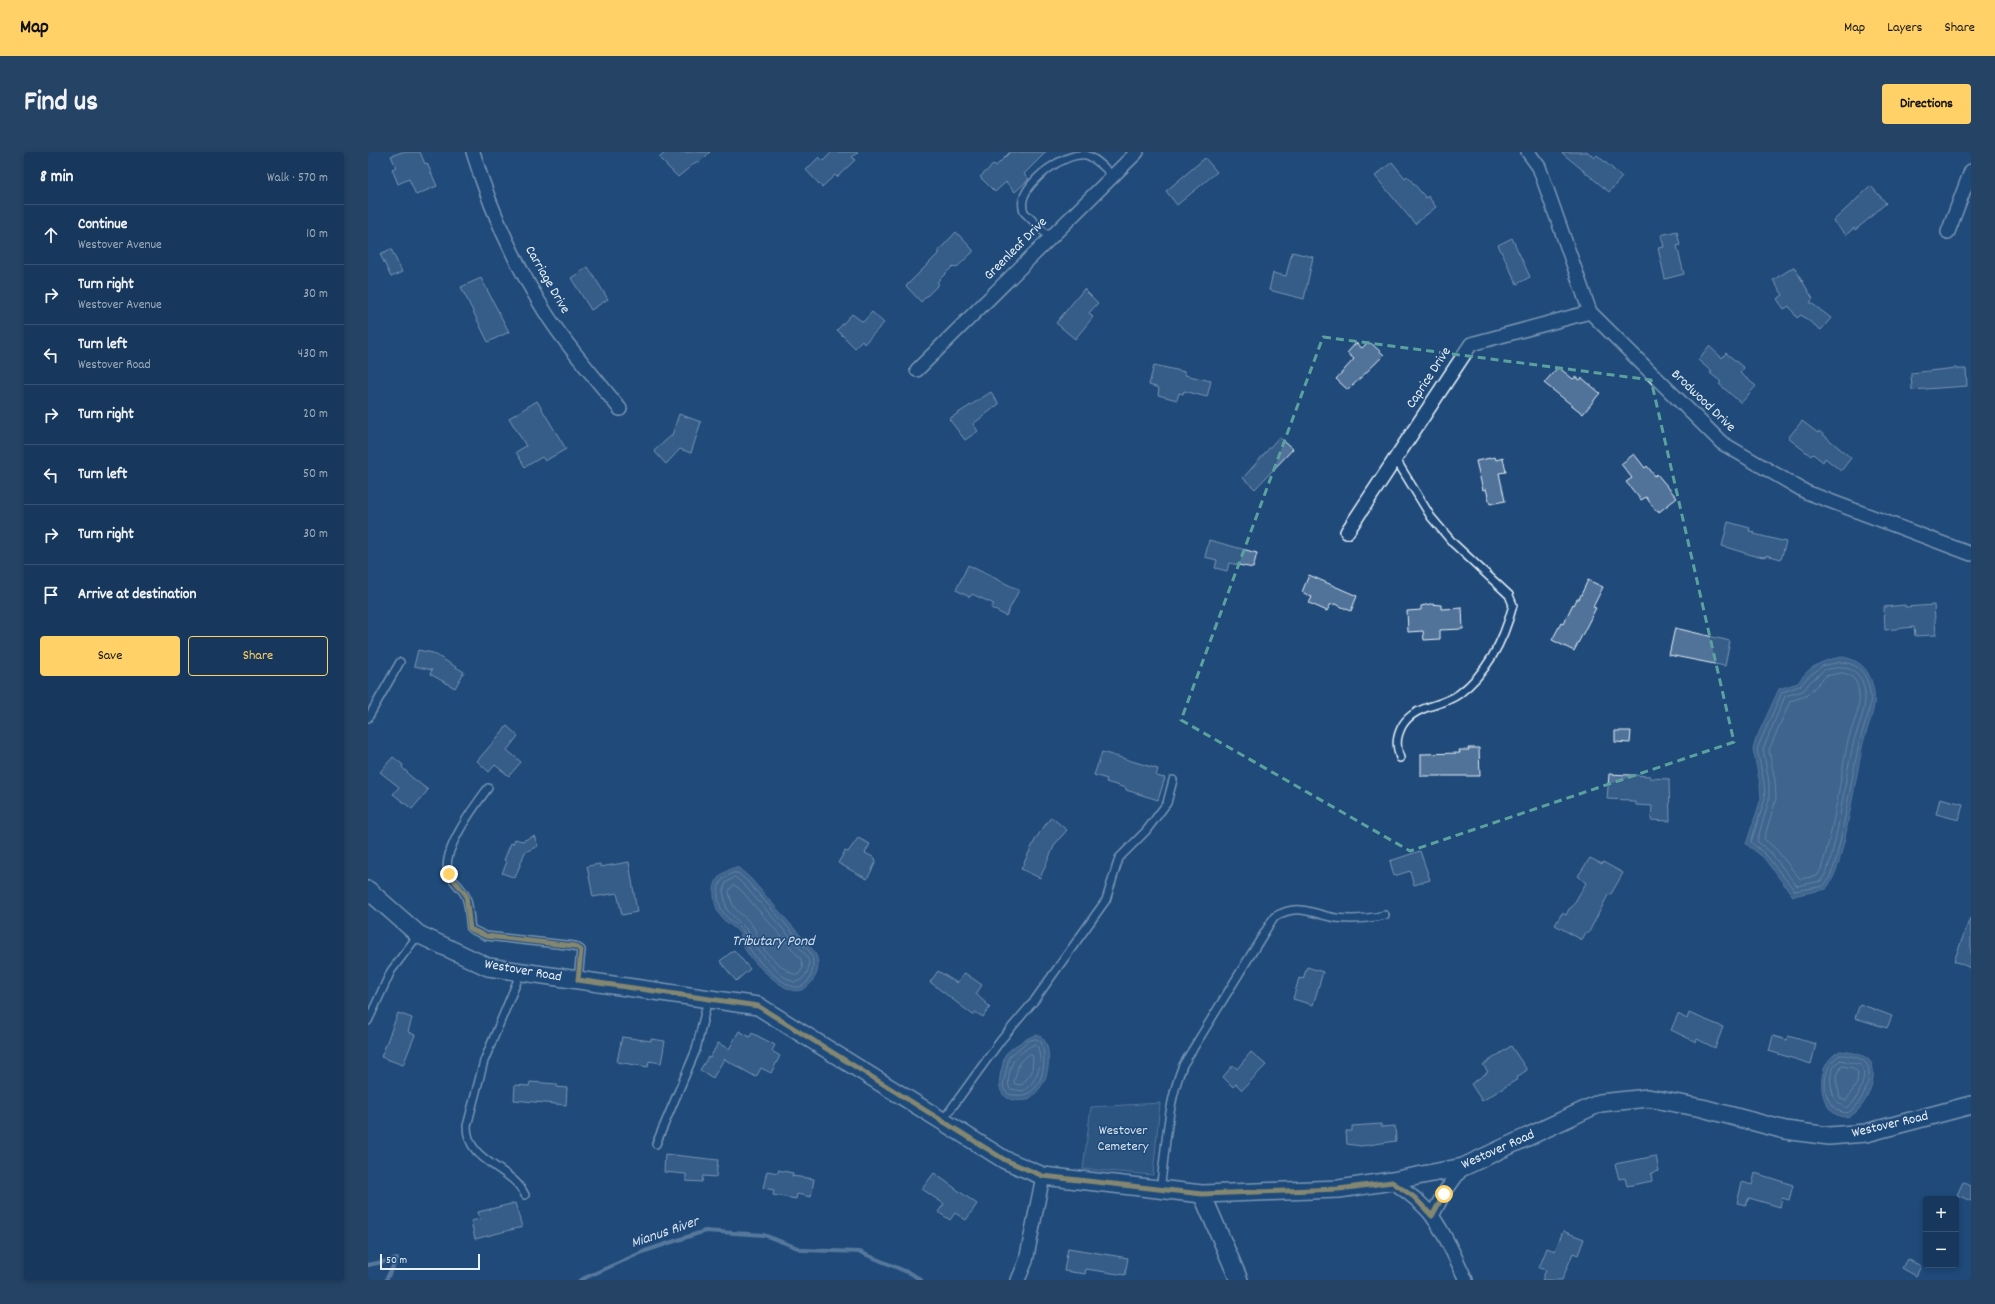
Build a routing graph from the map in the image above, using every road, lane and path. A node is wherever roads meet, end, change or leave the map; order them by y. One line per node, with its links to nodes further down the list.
1 (473, 152): 10 (street, Carriage Drive)
2 (1137, 152): 5 (street, Greenleaf Drive)
3 (1528, 152): 8 (street, Brodwood Drive)
4 (1971, 171): 6 (street)
5 (1113, 176): 7 (street, Greenleaf Drive); 7 (lane)
6 (1948, 232)
7 (1050, 238): 9 (street, Greenleaf Drive)
8 (1590, 312): 11 (street, Caprice Drive); 13 (street, Brodwood Drive)
9 (917, 370)
10 (620, 408)
11 (1395, 458): 12 (street, Caprice Drive); 16 (lane)
12 (1347, 532)
13 (1971, 554)
14 (400, 662): 15 (lane)
15 (368, 718)
16 (1400, 758)
17 (1173, 780): 27 (lane)
18 (488, 788): 23 (lane)
19 (368, 890): 21 (street, Westover Road)
20 (1385, 915): 32 (lane)
21 (418, 934): 22 (street, Westover Road); 25 (lane)
22 (521, 972): 23 (street, Westover Road); 34 (lane)
23 (578, 980): 24 (street, Westover Road)
24 (708, 999): 27 (street, Westover Road); 28 (lane)
25 (368, 1021)
26 (1971, 1105): 29 (street, Westover Road)
27 (943, 1120): 30 (street, Westover Road)
28 (656, 1144)
29 (1463, 1167): 31 (street, Westover Road); 35 (street)
30 (1043, 1176): 32 (street, Westover Road); 36 (street)
31 (1392, 1182): 33 (street, Westover Road); 35 (street)
32 (1160, 1190): 33 (street, Westover Road)
33 (1202, 1194): 37 (street)
34 (526, 1195)
35 (1432, 1216): 38 (street)
36 (1018, 1280)
37 (1239, 1280)
38 (1466, 1280)

